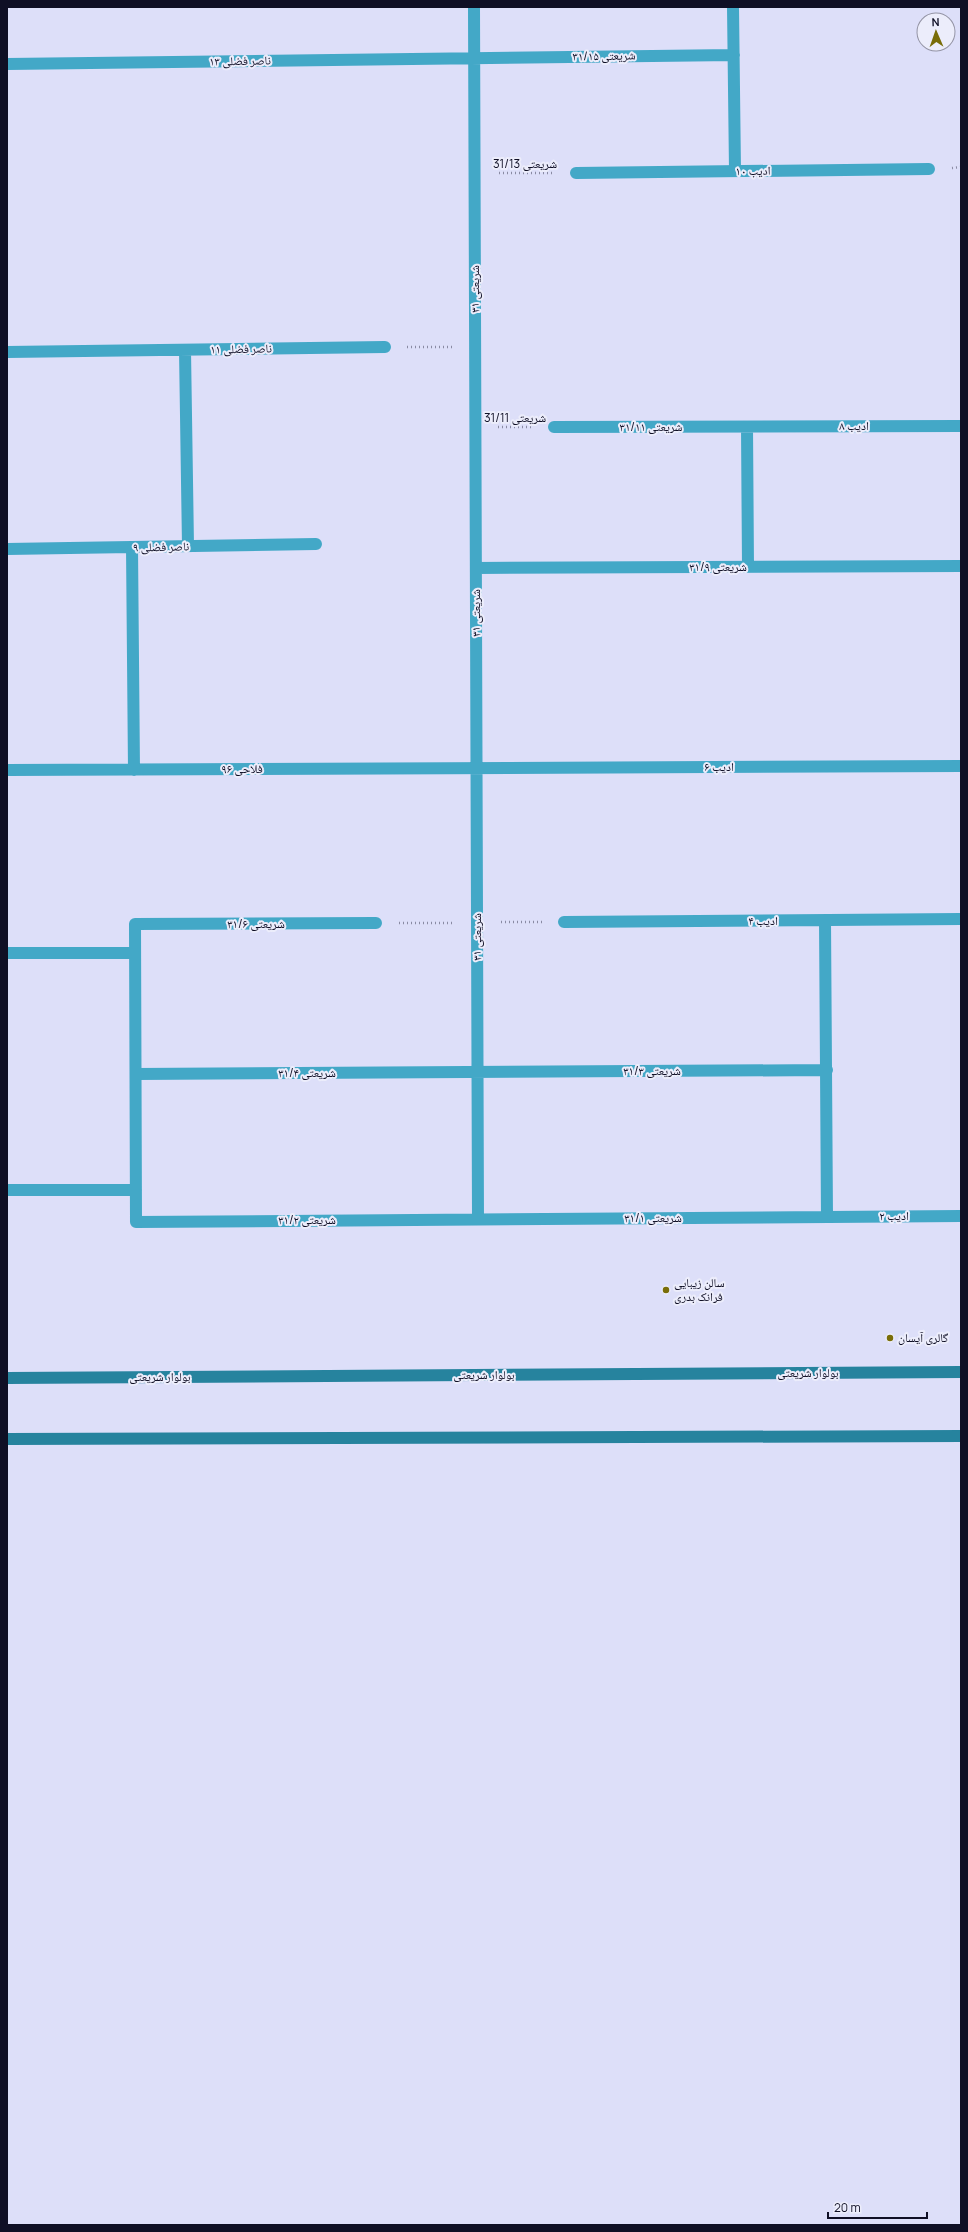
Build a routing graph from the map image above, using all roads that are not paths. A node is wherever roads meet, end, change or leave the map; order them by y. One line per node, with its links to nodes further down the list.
1 (474, 7): 4 (street, شریعتی ۳۱)
2 (733, 7): 3 (street)
3 (734, 55): 4 (street, شریعتی ۳۱/۱۵); 7 (street)
4 (474, 58): 5 (street, ناصر فضلی ۱۳); 21 (street, شریعتی ۳۱)
5 (7, 64)
6 (929, 169): 7 (street, ادیب ۱۰)
7 (735, 171): 8 (street, ادیب ۱۰)
8 (576, 173)
9 (385, 347): 10 (street, ناصر فضلی ۱۱)
10 (185, 350): 11 (street, ناصر فضلی ۱۱); 16 (street)
11 (7, 352)
12 (961, 426): 13 (street, ادیب ۸)
13 (747, 427): 14 (street, شریعتی ۳۱/۱۱); 20 (street)
14 (554, 428)
15 (316, 544): 16 (street, ناصر فضلی ۹)
16 (188, 546): 17 (street, ناصر فضلی ۹)
17 (132, 547): 18 (street, ناصر فضلی ۹); 25 (street)
18 (7, 549)
19 (961, 566): 20 (street, شریعتی ۳۱/۹)
20 (748, 567): 21 (street, شریعتی ۳۱/۹)
21 (476, 568): 23 (street, شریعتی ۳۱)
22 (961, 766): 23 (street, ادیب ۶)
23 (477, 768): 25 (street, فلاحی ۹۶); 33 (street, شریعتی ۳۱)
24 (7, 770): 25 (street, فلاحی ۹۶)
25 (134, 770)
26 (961, 919): 27 (street, ادیب ۴)
27 (825, 920): 28 (street, ادیب ۴); 32 (street)
28 (564, 922)
29 (376, 923): 31 (street, شریعتی ۳۱/۶)
30 (7, 953): 31 (street)
31 (135, 953): 34 (street)
32 (827, 1070): 33 (street, شریعتی ۳۱/۳); 38 (street)
33 (478, 1072): 34 (street, شریعتی ۳۱/۴); 39 (street, شریعتی ۳۱)
34 (136, 1074): 36 (street)
35 (7, 1190): 36 (street)
36 (136, 1190): 39 (street, شریعتی ۳۱/۲)
37 (961, 1216): 38 (street, ادیب ۲)
38 (827, 1217): 39 (street, شریعتی ۳۱/۱)
39 (478, 1219)
40 (961, 1372): 41 (main road, بولوار شریعتی)
41 (7, 1378)
42 (961, 1436): 43 (main road)
43 (7, 1439)

